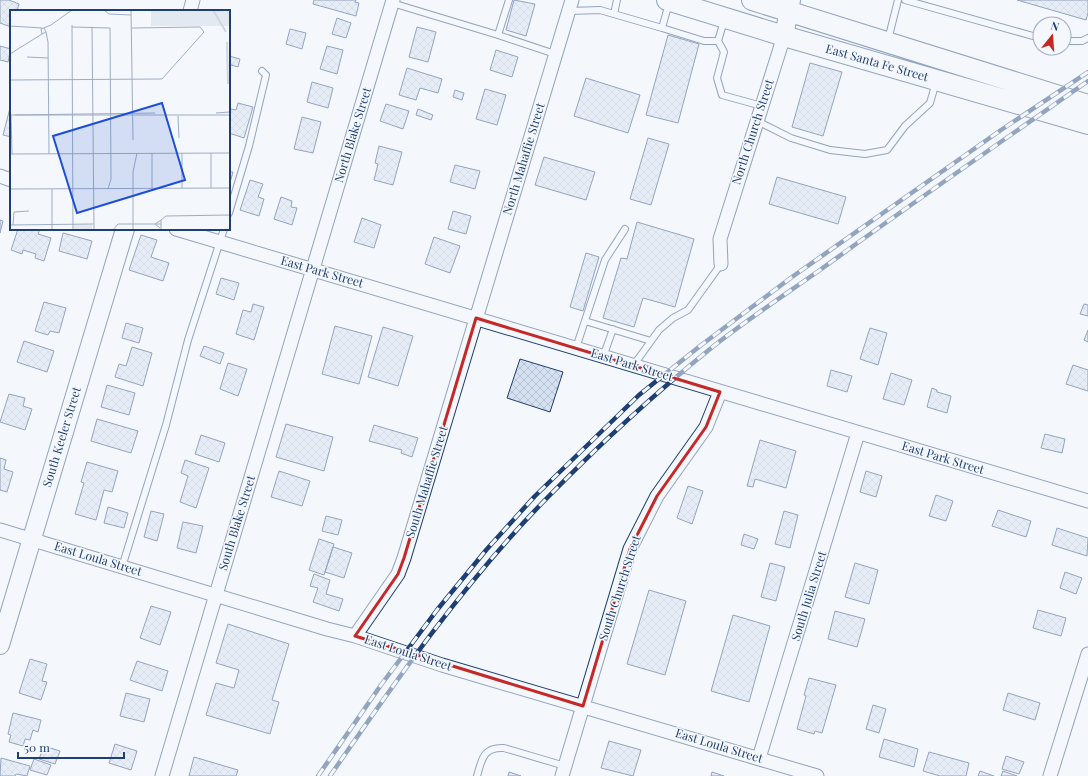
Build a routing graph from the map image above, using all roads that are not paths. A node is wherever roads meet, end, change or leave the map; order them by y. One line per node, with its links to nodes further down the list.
1 (193, 0): 11 (street)
2 (509, 0): 15 (lane)
3 (617, 0): 12 (lane)
4 (668, 0): 13 (main road, East Santa Fe Street); 14 (lane)
5 (752, 0): 10 (main road, East Santa Fe Street)
6 (898, 0): 21 (lane)
7 (905, 0): 17 (lane)
8 (392, 1): 15 (lane); 38 (street, North Blake Street)
9 (570, 5): 12 (lane); 22 (street, North Mahaffie Street)
10 (790, 5): 16 (street, North Church Street); 21 (main road, East Santa Fe Street)
11 (190, 10)
12 (614, 14): 14 (lane)
13 (725, 18): 16 (main road, East Santa Fe Street); 19 (lane)
14 (662, 28): 19 (lane)
15 (498, 35): 22 (lane)
16 (784, 36): 24 (main road, East Santa Fe Street); 26 (street, North Church Street)
17 (1032, 36)
18 (1088, 38): 20 (lane)
19 (718, 41): 26 (lane)
20 (1072, 41)
21 (887, 43): 25 (main road, East Santa Fe Street)
22 (555, 54): 39 (street, North Mahaffie Street)
23 (262, 71): 31 (lane)
24 (937, 80): 27 (lane); 28 (main road, East Santa Fe Street)
25 (1088, 105)
26 (762, 106): 27 (street, North Church Street)
27 (757, 121): 37 (street, North Church Street)
28 (1088, 124)
29 (0, 176): 30 (street)
30 (10, 180)
31 (230, 209)
32 (125, 230): 50 (street, South Keeler Street)
33 (179, 230): 36 (street, East Park Street)
34 (224, 230): 36 (lane)
35 (624, 230): 40 (lane)
36 (220, 242): 38 (street, East Park Street); 51 (lane)
37 (721, 264): 42 (lane)
38 (313, 269): 39 (street, East Park Street); 52 (street, South Blake Street)
39 (476, 318): 43 (street, East Park Street); 53 (street, South Mahaffie Street)
40 (585, 321): 41 (lane); 43 (lane)
41 (613, 329): 42 (lane); 44 (lane)
42 (651, 341): 45 (lane)
43 (576, 348): 44 (street, East Park Street)
44 (603, 357): 45 (street, East Park Street)
45 (633, 366): 46 (street, East Park Street)
46 (720, 392): 47 (street, East Park Street); 56 (street, South Church Street)
47 (858, 433): 48 (street, East Park Street); 57 (street, South Julia Street)
48 (1088, 501)
49 (0, 530): 50 (street, East Loula Street)
50 (32, 539): 51 (street, East Loula Street); 54 (street, South Keeler Street)
51 (122, 567): 52 (street, East Loula Street)
52 (216, 595): 53 (street, East Loula Street); 59 (street, South Blake Street)
53 (355, 636): 56 (street, East Loula Street)
54 (0, 645)
55 (1088, 654): 62 (street)
56 (583, 706): 57 (street, East Loula Street); 58 (street, South Church Street)
57 (759, 758): 61 (street, East Loula Street)
58 (563, 771): 60 (lane)
59 (162, 776)
60 (477, 776)
61 (817, 776)
62 (1050, 776)

